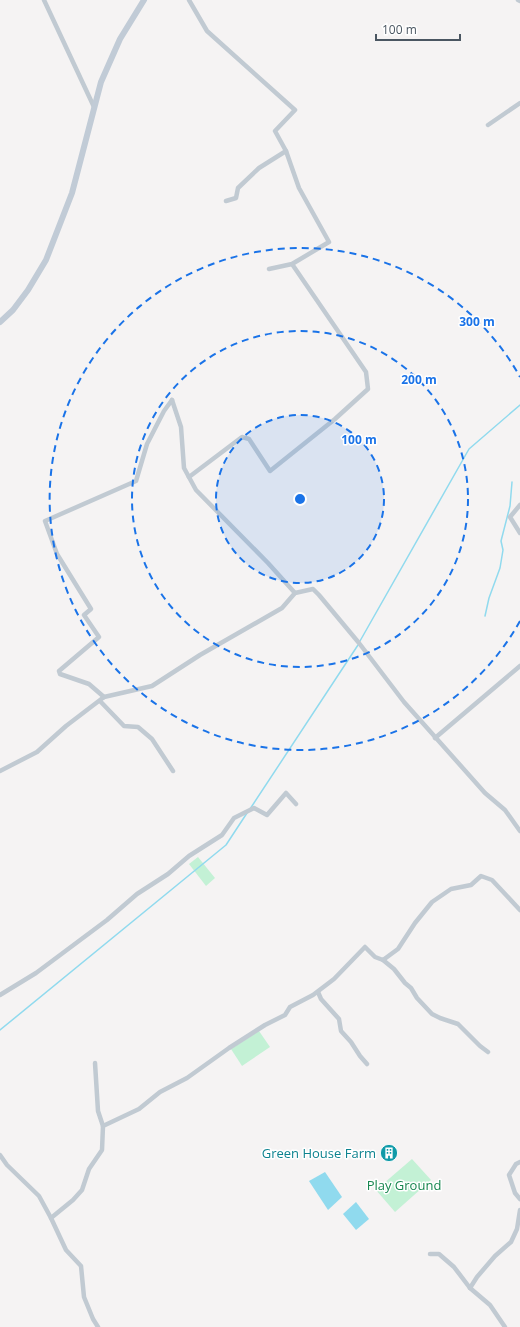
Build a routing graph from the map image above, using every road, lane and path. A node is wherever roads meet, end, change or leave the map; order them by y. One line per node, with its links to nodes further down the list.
1 (44, 0): 5 (street)
2 (144, 0): 5 (main road)
3 (189, 0): 7 (street)
4 (520, 103): 6 (street)
5 (94, 107): 11 (main road)
6 (488, 126)
7 (286, 151): 8 (street); 9 (street)
8 (226, 201)
9 (292, 264): 10 (street); 12 (street)
10 (269, 269)
11 (0, 322)
12 (189, 477): 15 (street); 17 (street)
13 (520, 505): 14 (street)
14 (520, 533)
15 (295, 593): 17 (street); 18 (street)
16 (520, 666): 18 (street)
17 (102, 699): 19 (street); 20 (street)
18 (435, 738): 22 (street)
19 (0, 771)
20 (172, 771)
21 (296, 804): 26 (street)
22 (520, 831)
23 (520, 910): 24 (street)
24 (383, 960): 25 (street); 27 (street)
25 (318, 992): 29 (street); 30 (street)
26 (0, 995)
27 (488, 1052)
28 (95, 1063): 30 (street)
29 (366, 1064)
30 (103, 1126): 35 (street)
31 (0, 1155): 35 (street)
32 (520, 1162): 33 (street)
33 (520, 1199)
34 (520, 1210): 37 (street)
35 (51, 1218): 38 (street)
36 (430, 1254): 37 (street)
37 (470, 1288): 39 (street)
38 (98, 1327)
39 (505, 1327)

